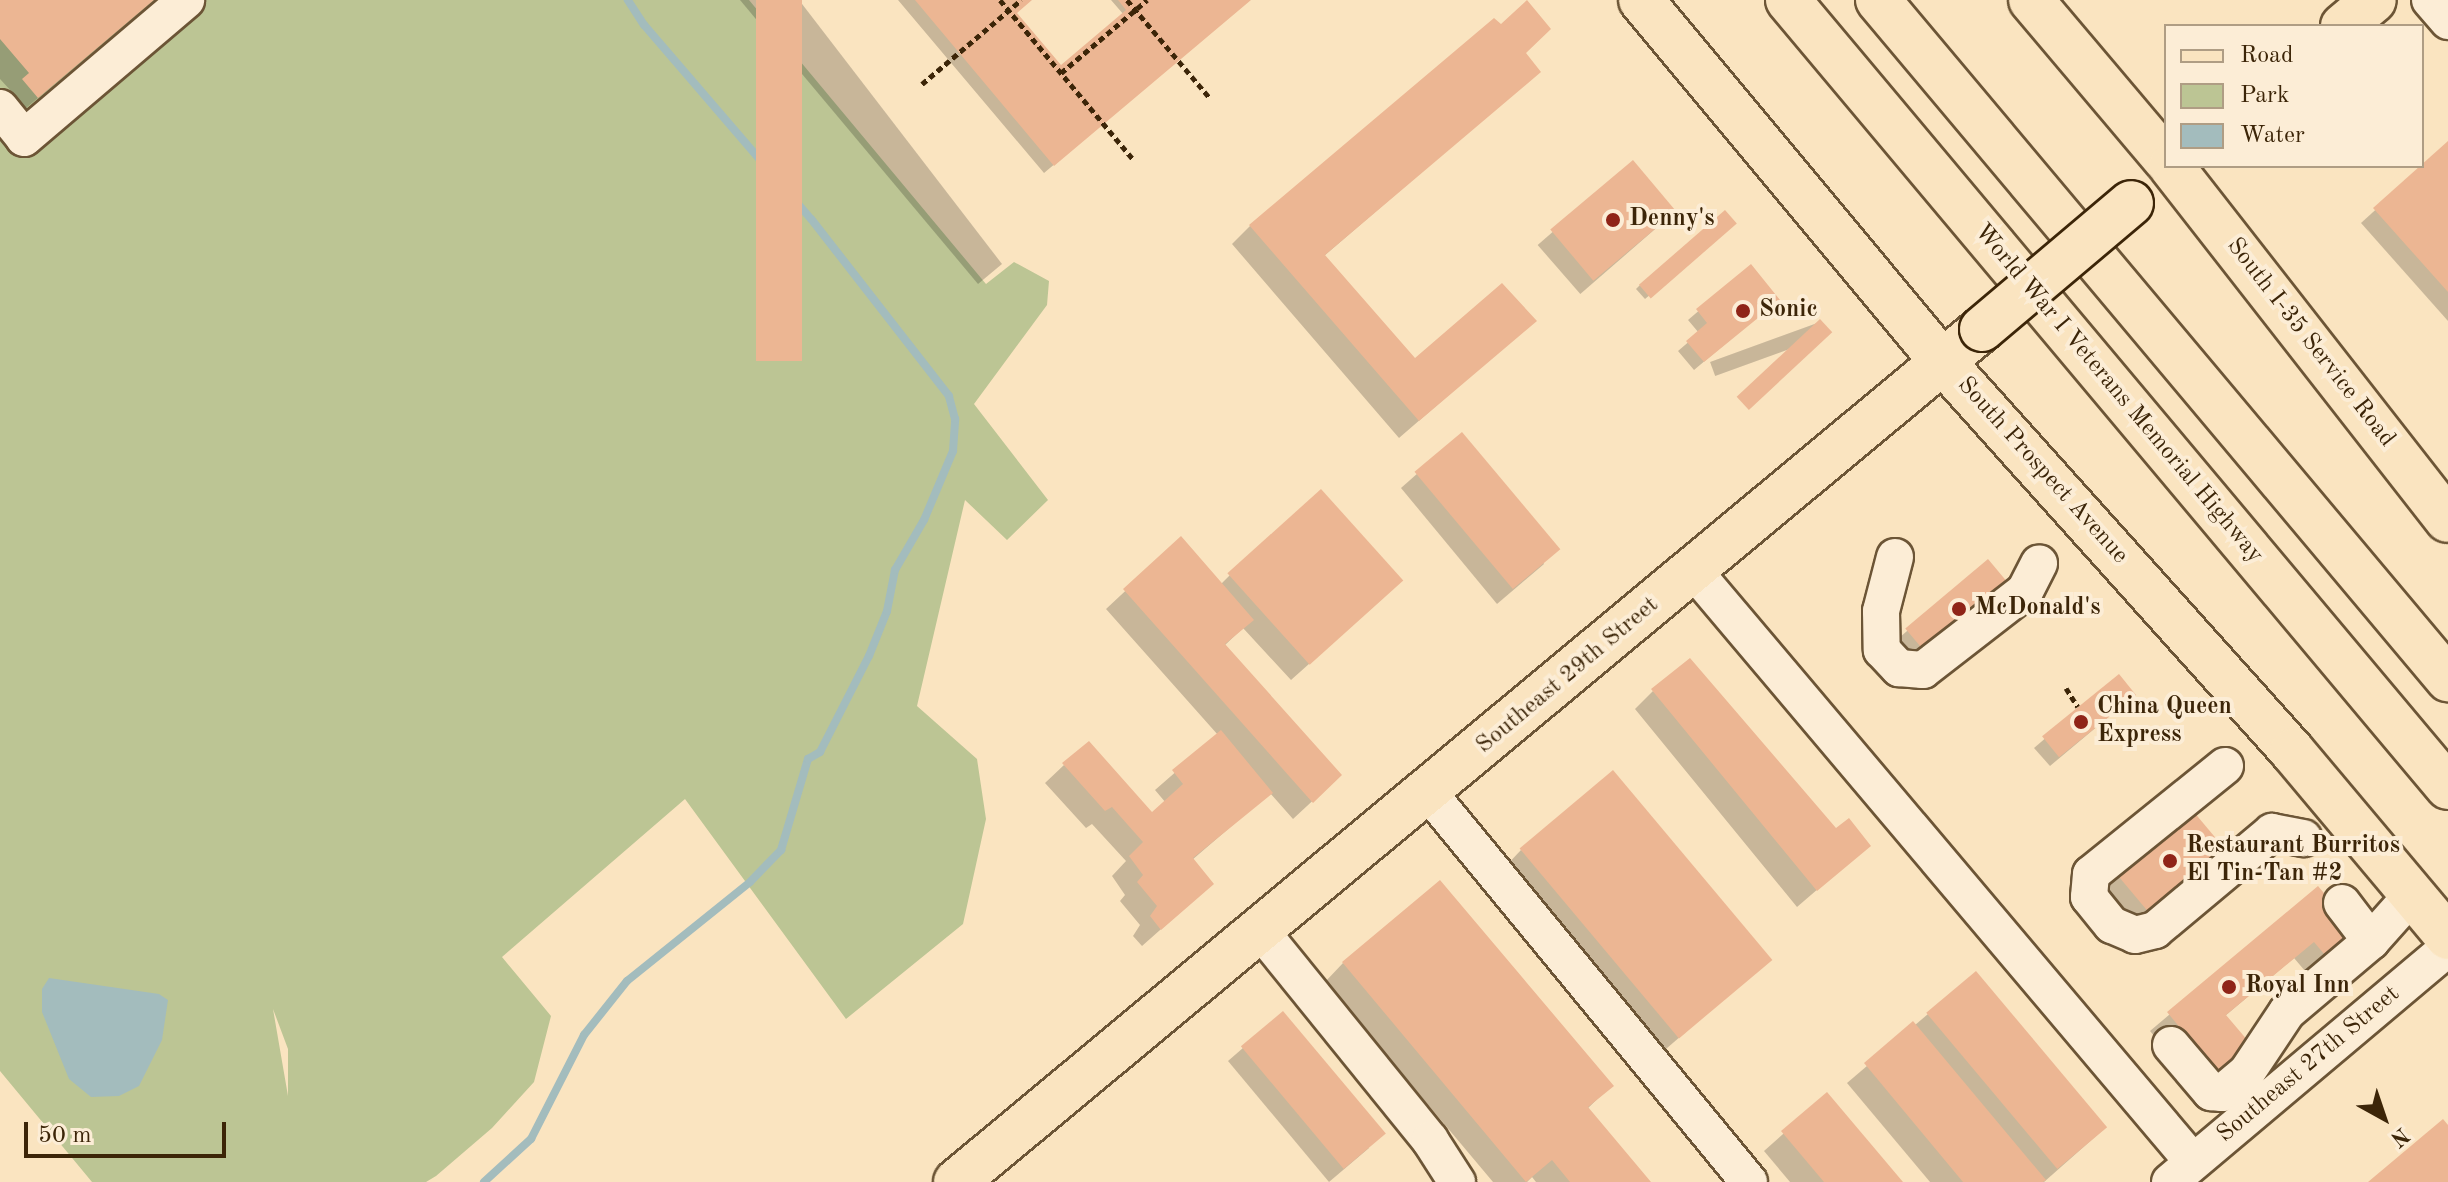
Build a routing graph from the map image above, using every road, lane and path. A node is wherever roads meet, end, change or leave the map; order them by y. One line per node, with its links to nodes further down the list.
1 (186, 0): 19 (street)
2 (1000, 0): 13 (path)
3 (1021, 0): 13 (path)
4 (1127, 0): 12 (path)
5 (1147, 0): 12 (path)
6 (1641, 0): 24 (main road, South Prospect Avenue)
7 (1788, 0): 33 (main road, World War I Veterans Memorial Highway)
8 (1878, 0): 29 (main road)
9 (2031, 0): 20 (main road, South I-35 Service Road)
10 (2374, 0): 15 (main road)
11 (2430, 0): 14 (street)
12 (1136, 10): 16 (path); 18 (path)
13 (1009, 11): 16 (path); 17 (path)
14 (2448, 21)
15 (2345, 24)
16 (1061, 73): 21 (path)
17 (922, 84)
18 (1209, 97)
19 (0, 108)
20 (2164, 156)
21 (1133, 159)
22 (2169, 168): 24 (main road, Southeast 29th Street, bridge)
23 (2174, 168): 25 (main road, South I-35 Service Road)
24 (1943, 362): 28 (main road, Southeast 29th Street); 36 (main road, South Prospect Avenue)
25 (2448, 520)
26 (1895, 557): 27 (street)
27 (2039, 563)
28 (1694, 571): 34 (main road, Southeast 29th Street); 44 (street)
29 (2448, 679)
30 (2066, 688): 31 (path)
31 (2078, 707)
32 (2225, 766): 35 (street)
33 (2448, 787)
34 (1428, 792): 38 (main road, Southeast 29th Street); 47 (street)
35 (2303, 838)
36 (2412, 895): 39 (main road, South Prospect Avenue); 40 (street)
37 (2342, 903): 40 (street)
38 (1260, 930): 45 (main road, Southeast 29th Street); 46 (street)
39 (2448, 937)
40 (2371, 941): 43 (street)
41 (2448, 948): 43 (street, Southeast 27th Street)
42 (2171, 1045): 43 (street)
43 (2258, 1086): 44 (street, Southeast 27th Street)
44 (2182, 1172)
45 (956, 1182)
46 (1457, 1182)
47 (1749, 1182)

